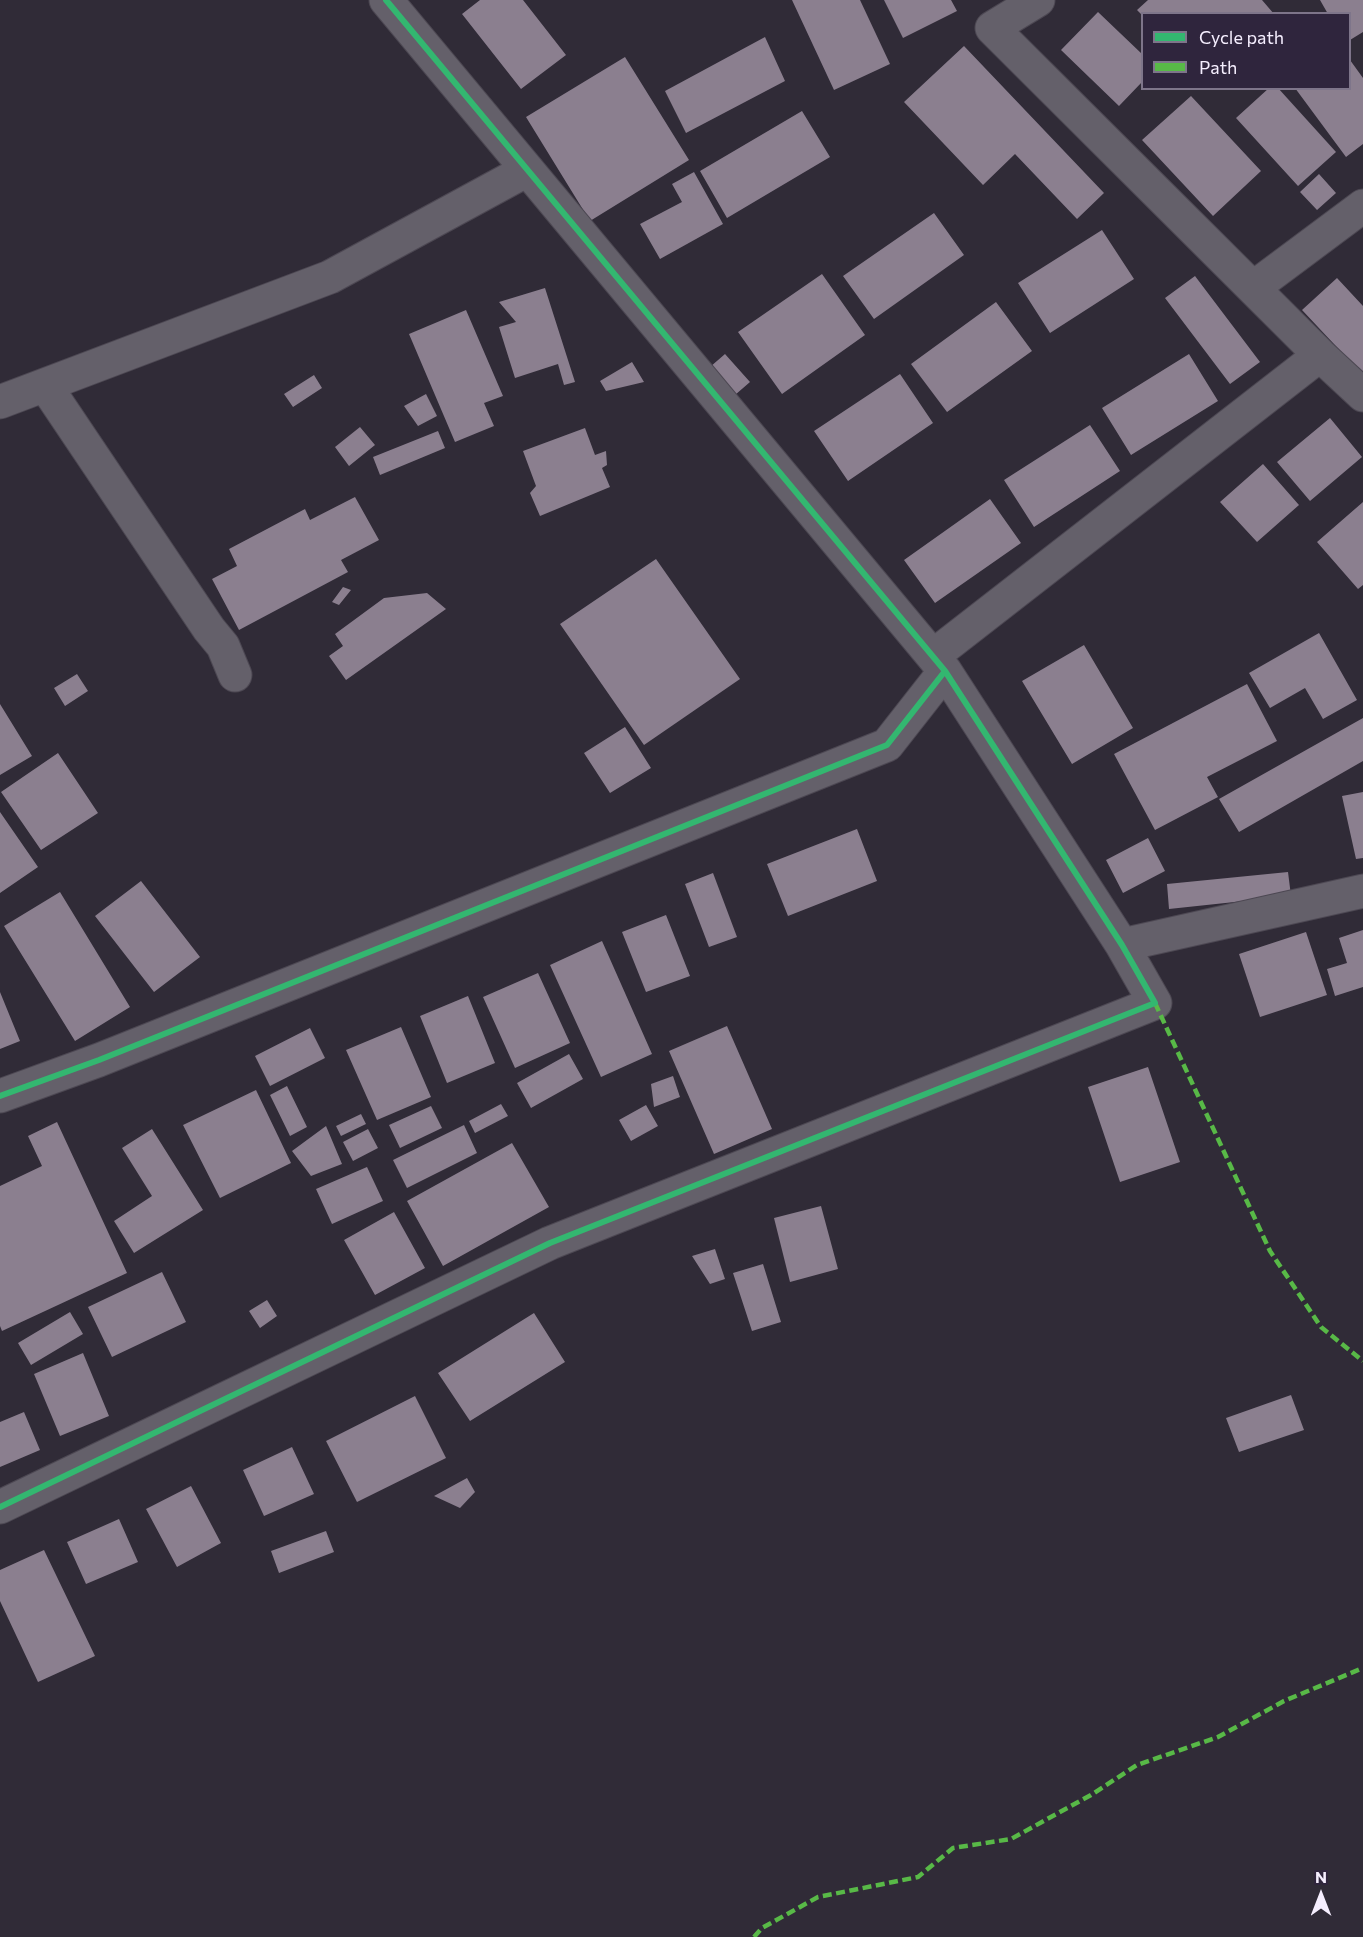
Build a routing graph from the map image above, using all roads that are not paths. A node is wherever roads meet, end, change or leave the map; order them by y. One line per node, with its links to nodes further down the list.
1 (387, 0): 3 (street)
2 (1038, 0): 5 (street)
3 (527, 170): 7 (street); 10 (street)
4 (1363, 206): 5 (street)
5 (1253, 288): 6 (street)
6 (1320, 355): 8 (street); 10 (street)
7 (45, 385): 9 (street); 11 (street)
8 (1363, 396)
9 (0, 402)
10 (939, 664): 13 (street); 14 (street)
11 (236, 675)
12 (1363, 891): 13 (street)
13 (1122, 945): 15 (street)
14 (0, 1096)
15 (0, 1507)

